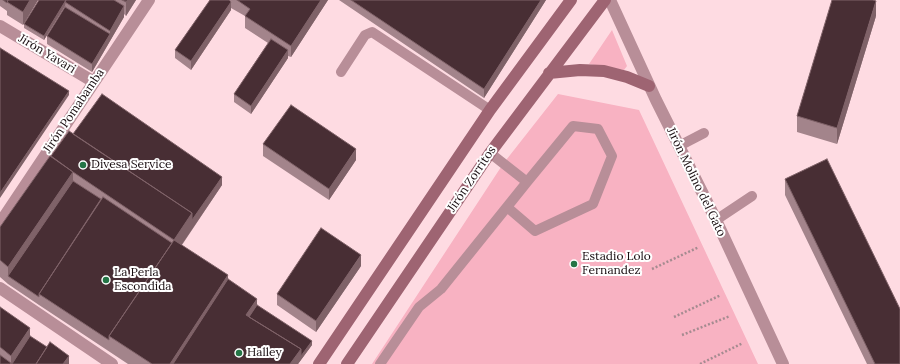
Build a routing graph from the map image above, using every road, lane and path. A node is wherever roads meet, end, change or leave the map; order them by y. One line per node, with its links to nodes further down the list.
1 (149, 0): 8 (street, Jirón Pomabamba)
2 (571, 0): 10 (main road, Jirón Zorritos)
3 (605, 0): 7 (main road, Jirón Zorritos)
4 (610, 0): 9 (street, Jirón Molino del Gato)
5 (0, 26): 8 (street, Jirón Yavari)
6 (341, 72): 10 (lane)
7 (549, 73): 9 (main road); 13 (main road, Jirón Zorritos)
8 (94, 82): 18 (street, Jirón Pomabamba)
9 (649, 86): 12 (street, Jirón Molino del Gato)
10 (490, 110): 28 (main road, Jirón Zorritos)
11 (704, 133): 12 (lane)
12 (679, 146): 17 (street, Jirón Molino del Gato)
13 (490, 153): 14 (lane); 29 (main road, Jirón Zorritos)
14 (527, 182): 16 (lane); 16 (lane)
15 (752, 196): 17 (lane)
16 (507, 207): 30 (lane)
17 (716, 220): 32 (street, Jirón Molino del Gato)
18 (0, 223)
19 (699, 247): 20 (path)
20 (652, 269)
21 (0, 288): 27 (street)
22 (721, 295): 24 (path)
23 (730, 316): 25 (path)
24 (674, 317)
25 (682, 335)
26 (743, 343): 31 (path)
27 (112, 364)
28 (319, 364)
29 (347, 364)
30 (380, 364)
31 (700, 364)
32 (783, 364)

